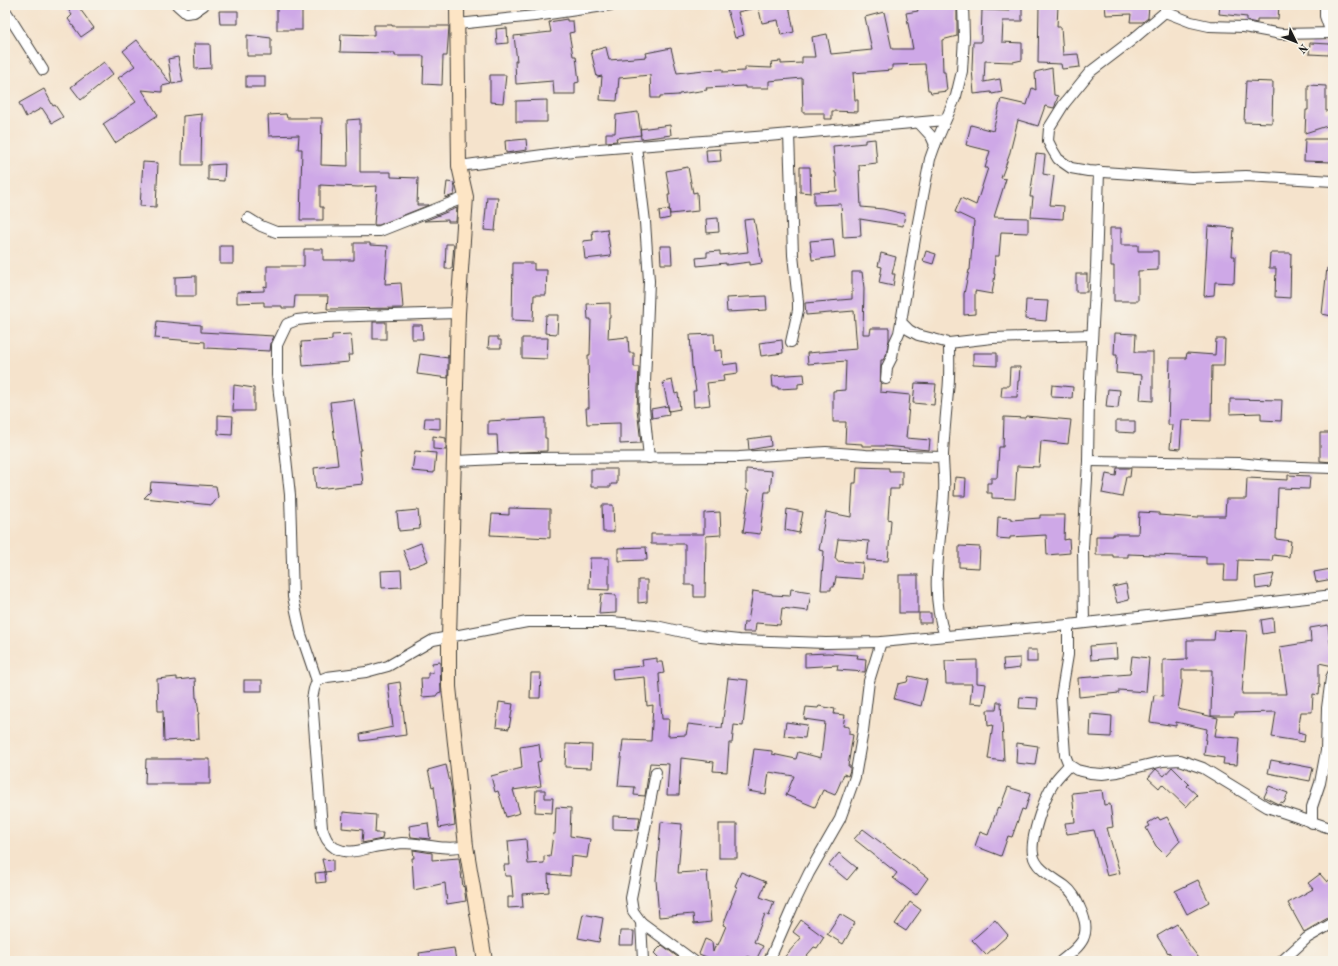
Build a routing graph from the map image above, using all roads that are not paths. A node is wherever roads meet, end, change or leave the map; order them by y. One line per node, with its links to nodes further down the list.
1 (177, 5): 2 (street)
2 (204, 5)
3 (458, 5): 9 (street)
4 (611, 5): 9 (street)
5 (963, 5): 12 (street)
6 (1324, 5): 10 (street)
7 (1165, 8): 10 (street); 18 (street)
8 (5, 10): 11 (street)
9 (458, 24): 17 (street)
10 (1332, 33)
11 (43, 70)
12 (945, 120): 13 (street); 15 (street)
13 (919, 123): 14 (street); 15 (street)
14 (789, 134): 16 (street); 25 (street)
15 (935, 145): 23 (street)
16 (636, 146): 17 (street); 29 (street)
17 (459, 166): 20 (street)
18 (1099, 171): 19 (street); 24 (street)
19 (1333, 181)
20 (466, 197): 21 (street); 22 (street)
21 (248, 218)
22 (458, 313): 30 (street); 40 (street)
23 (901, 322): 26 (street); 27 (street)
24 (1092, 335): 26 (street); 31 (street)
25 (791, 342)
26 (949, 343): 28 (street)
27 (886, 378)
28 (943, 457): 29 (street); 37 (street)
29 (649, 458): 30 (street)
30 (455, 461): 36 (street)
31 (1088, 461): 32 (street); 34 (street)
32 (1333, 468)
33 (1333, 595): 34 (street)
34 (1084, 623): 35 (street)
35 (1068, 625): 37 (street); 41 (street)
36 (449, 636): 38 (street); 40 (street); 45 (street)
37 (945, 636): 38 (street)
38 (881, 642): 54 (street)
39 (1333, 674): 43 (street)
40 (317, 681): 45 (street)
41 (1069, 765): 43 (street); 50 (street)
42 (656, 772): 46 (street)
43 (1312, 823): 44 (street)
44 (1333, 829)
45 (466, 846): 51 (street)
46 (641, 922): 48 (street); 49 (street)
47 (1333, 923): 55 (street)
48 (660, 934): 49 (street); 53 (street)
49 (643, 943): 52 (street)
50 (1065, 960)
51 (485, 961)
52 (643, 961)
53 (694, 961)
54 (769, 961)
55 (1282, 961)

